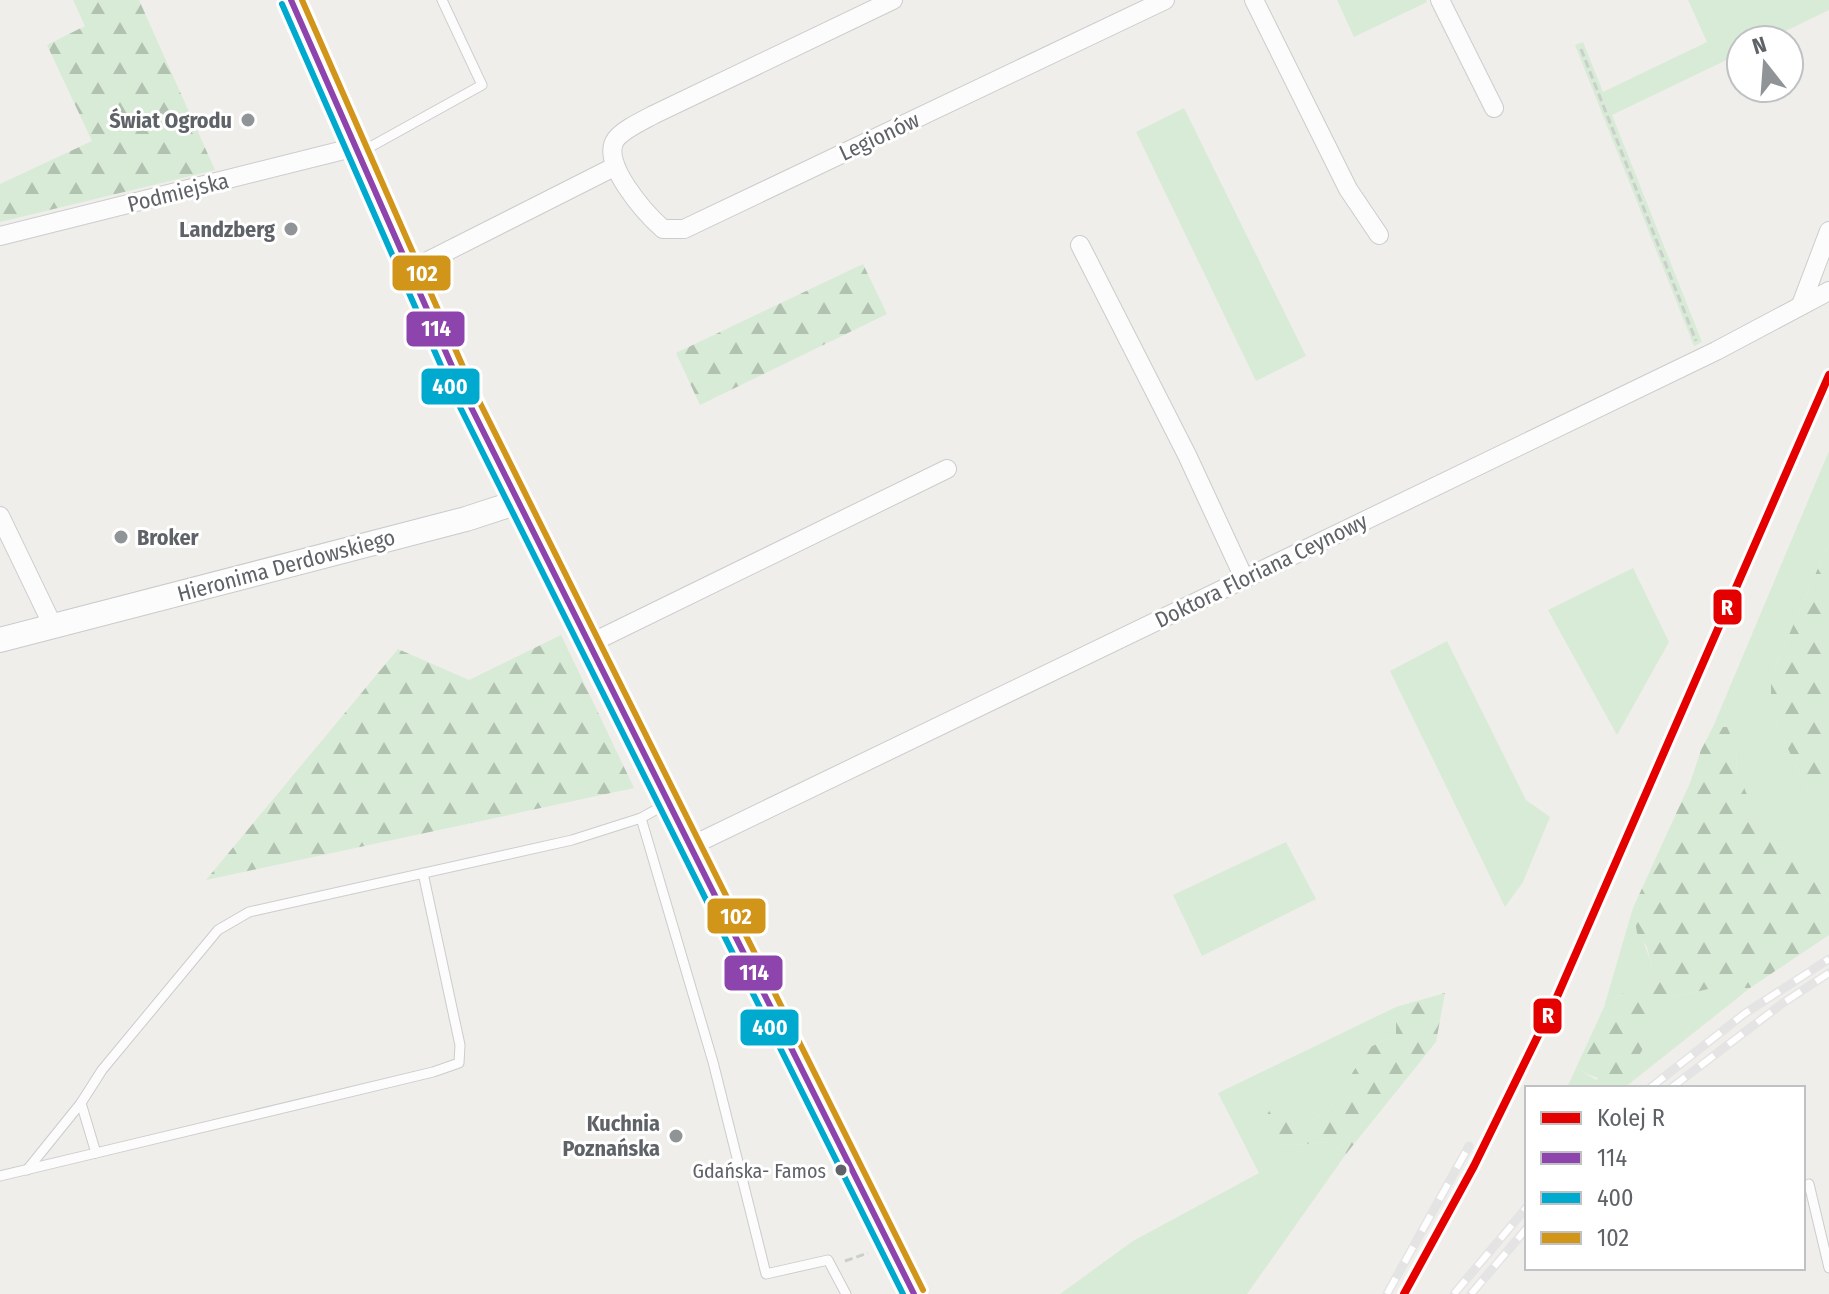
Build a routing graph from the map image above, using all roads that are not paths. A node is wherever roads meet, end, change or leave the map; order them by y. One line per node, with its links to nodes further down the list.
1 (292, 0): 8 (main road)
2 (442, 0): 8 (lane)
3 (893, 0): 9 (street)
4 (1165, 0): 9 (street, Legionów)
5 (1254, 0): 11 (street)
6 (1440, 0): 7 (street)
7 (1494, 108)
8 (356, 147): 12 (street, Podmiejska); 14 (main road)
9 (614, 167): 14 (street)
10 (1829, 231): 16 (street)
11 (1379, 235)
12 (0, 236)
13 (1080, 245): 20 (street)
14 (410, 270): 18 (main road)
15 (1829, 291): 16 (street, Doktora Floriana Ceynowy)
16 (1801, 305): 20 (street, Doktora Floriana Ceynowy)
17 (947, 469): 23 (street)
18 (518, 502): 21 (main road, Hieronima Derdowskiego); 23 (main road)
19 (0, 516): 21 (street)
20 (1244, 578): 26 (street, Doktora Floriana Ceynowy)
21 (53, 626): 22 (main road, Hieronima Derdowskiego)
22 (0, 640)
23 (589, 644): 24 (main road)
24 (668, 803): 25 (lane); 26 (main road)
25 (641, 818): 27 (lane); 34 (lane)
26 (691, 846): 35 (main road)
27 (423, 873): 28 (lane); 29 (lane)
28 (81, 1103): 29 (lane); 30 (lane)
29 (96, 1153): 30 (lane)
30 (27, 1170): 31 (lane)
31 (0, 1176)
32 (1809, 1184): 33 (lane)
33 (1829, 1268)
34 (846, 1294)
35 (914, 1294)

